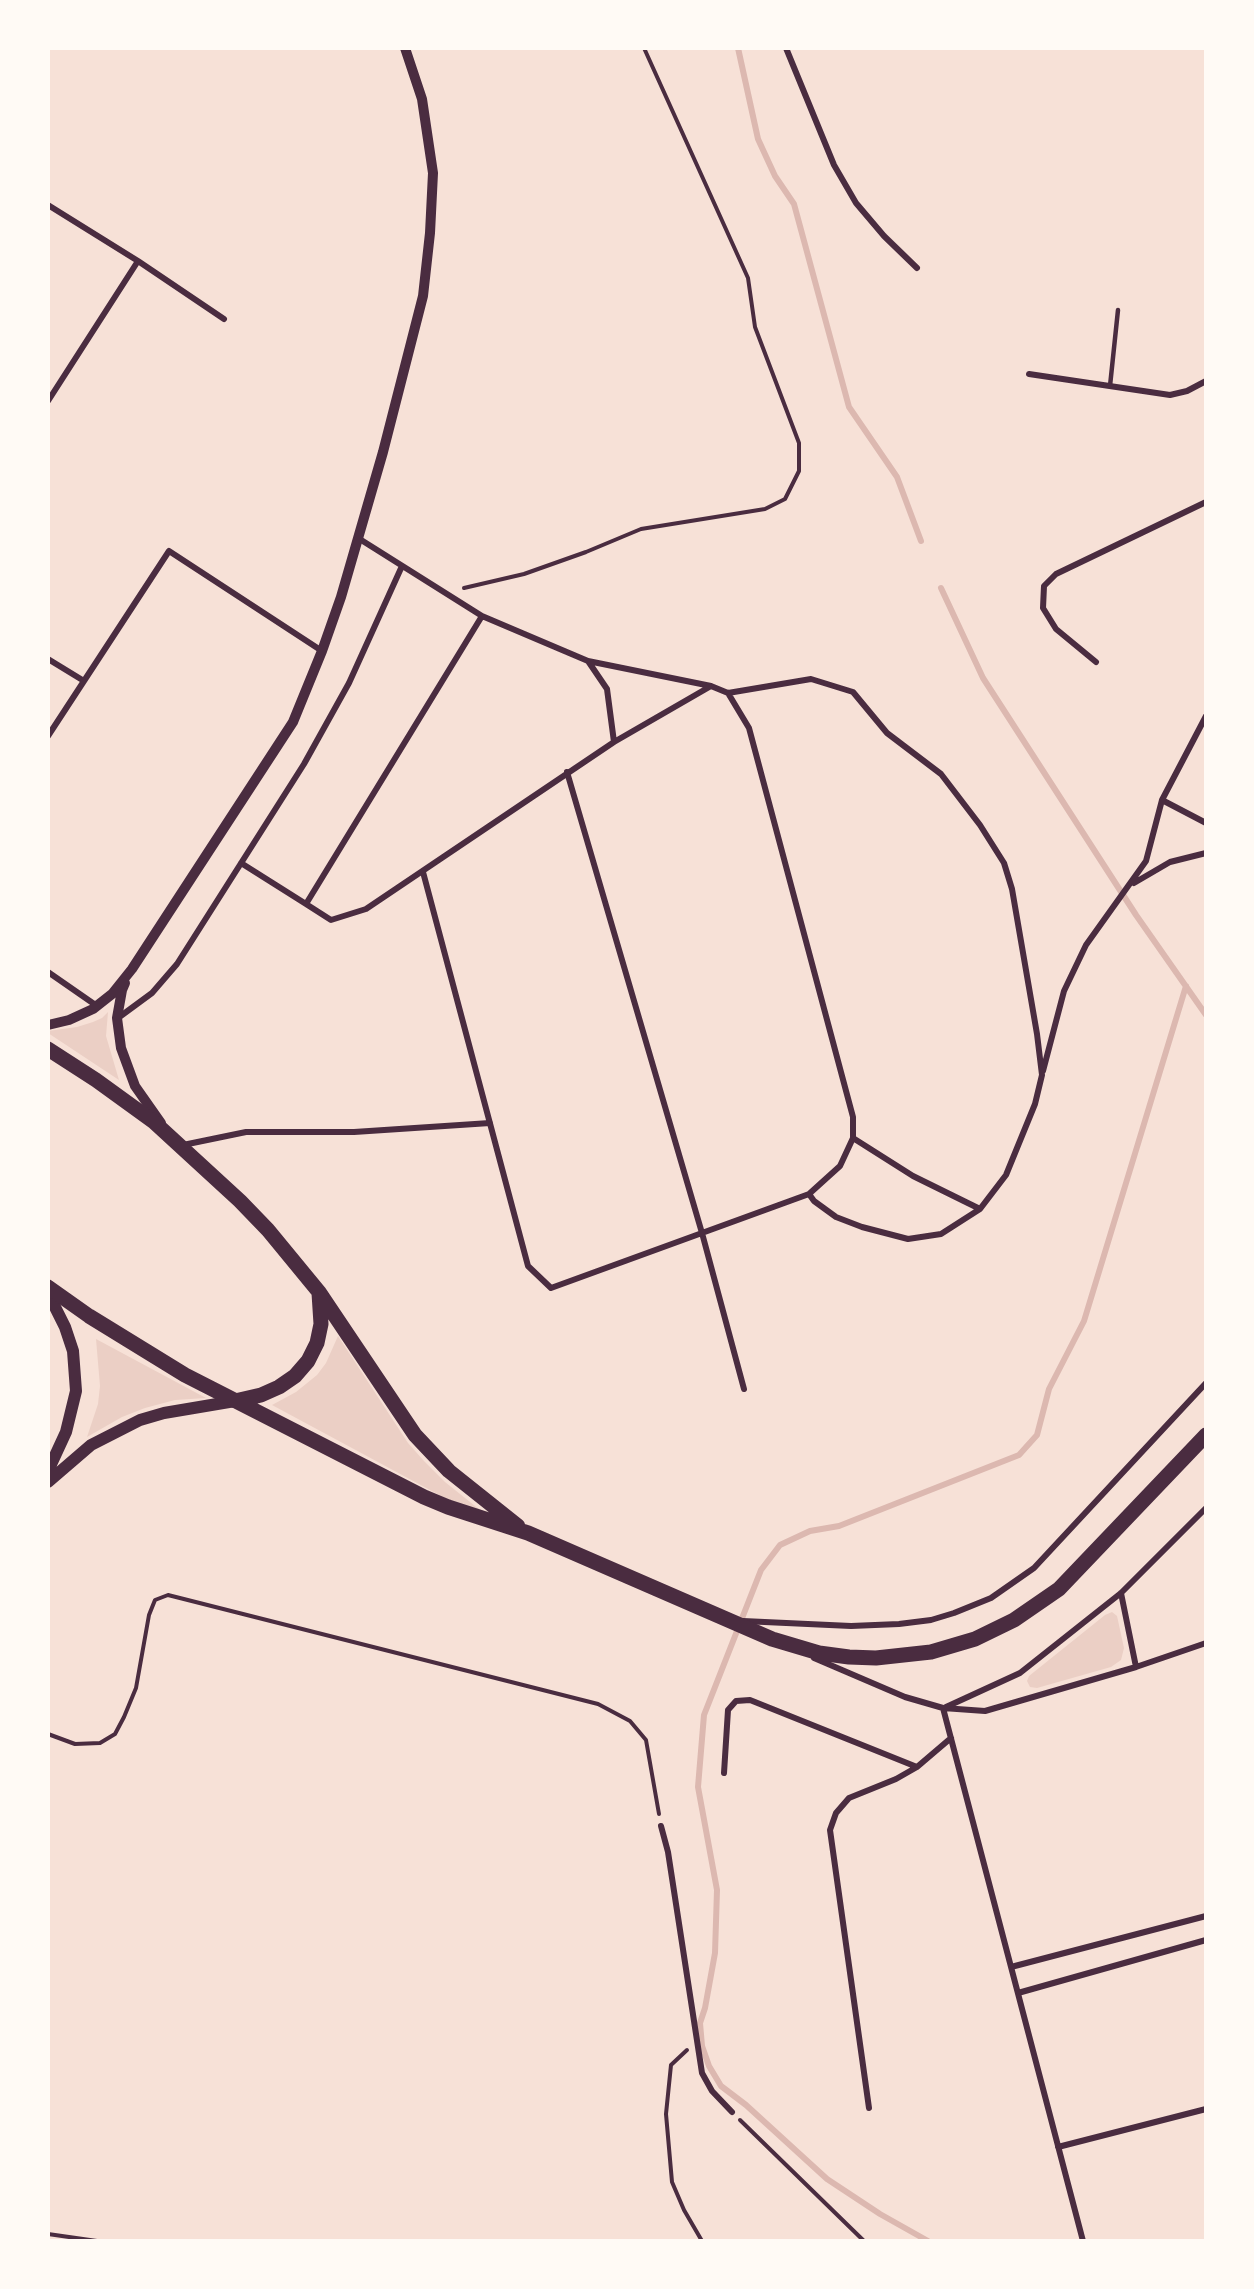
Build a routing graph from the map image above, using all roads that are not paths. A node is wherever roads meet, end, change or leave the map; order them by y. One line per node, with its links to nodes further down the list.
1 (405, 48): 13 (street)
2 (786, 48): 5 (street)
3 (48, 205): 4 (street)
4 (138, 261): 7 (street); 11 (street)
5 (917, 268)
6 (1118, 310): 10 (lane)
7 (224, 319)
8 (1029, 374): 10 (street)
9 (1206, 381): 10 (street)
10 (1110, 386)
11 (48, 401)
12 (1206, 502): 19 (street)
13 (358, 538): 14 (street); 16 (street)
14 (402, 566): 15 (street); 30 (street)
15 (482, 616): 18 (street); 33 (street)
16 (322, 651): 20 (street); 34 (street)
17 (48, 659): 20 (street)
18 (588, 661): 21 (street); 25 (street)
19 (1096, 662)
20 (84, 681): 24 (street)
21 (711, 686): 22 (street); 25 (street)
22 (728, 693): 40 (street); 42 (street)
23 (1206, 716): 27 (street)
24 (48, 736)
25 (614, 742): 26 (street)
26 (567, 772): 31 (street); 46 (street)
27 (1162, 800): 28 (street); 32 (street)
28 (1206, 823)
29 (1206, 853): 32 (street)
30 (241, 863): 33 (street); 37 (street)
31 (423, 872): 33 (street); 41 (street)
32 (1131, 884): 40 (street)
33 (306, 904)
34 (132, 969): 36 (street); 37 (street)
35 (48, 972): 36 (street)
36 (97, 1006): 38 (street)
37 (117, 1018): 43 (street)
38 (48, 1025)
39 (48, 1048): 43 (main road)
40 (1042, 1075): 45 (street)
41 (490, 1123): 43 (street); 46 (street)
42 (853, 1138): 44 (street); 45 (street)
43 (181, 1145): 48 (main road)
44 (808, 1194): 45 (street); 46 (street)
45 (980, 1209)
46 (702, 1233): 51 (street)
47 (48, 1287): 52 (main road)
48 (319, 1292): 52 (main road); 57 (main road)
49 (48, 1293): 54 (main road)
50 (1206, 1383): 59 (street)
51 (744, 1389)
52 (235, 1401): 55 (main road); 57 (main road)
53 (1205, 1435): 60 (main road)
54 (48, 1471)
55 (48, 1482)
56 (1206, 1508): 58 (street)
57 (528, 1533): 59 (main road)
58 (1120, 1593): 62 (street); 63 (street)
59 (729, 1620): 60 (main road)
60 (772, 1639): 63 (street)
61 (1206, 1643): 62 (street)
62 (1136, 1667): 63 (street)
63 (943, 1708): 64 (street)
64 (951, 1738): 65 (street); 70 (street)
65 (917, 1767): 66 (street); 72 (street)
66 (723, 1773)
67 (661, 1826): 74 (street)
68 (1206, 1916): 70 (street)
69 (1206, 1940): 71 (street)
70 (1011, 1967): 71 (street)
71 (1018, 1993): 75 (street)
72 (868, 2109)
73 (1206, 2109): 75 (street)
74 (732, 2112)
75 (1058, 2147): 76 (street)
76 (1083, 2241)

